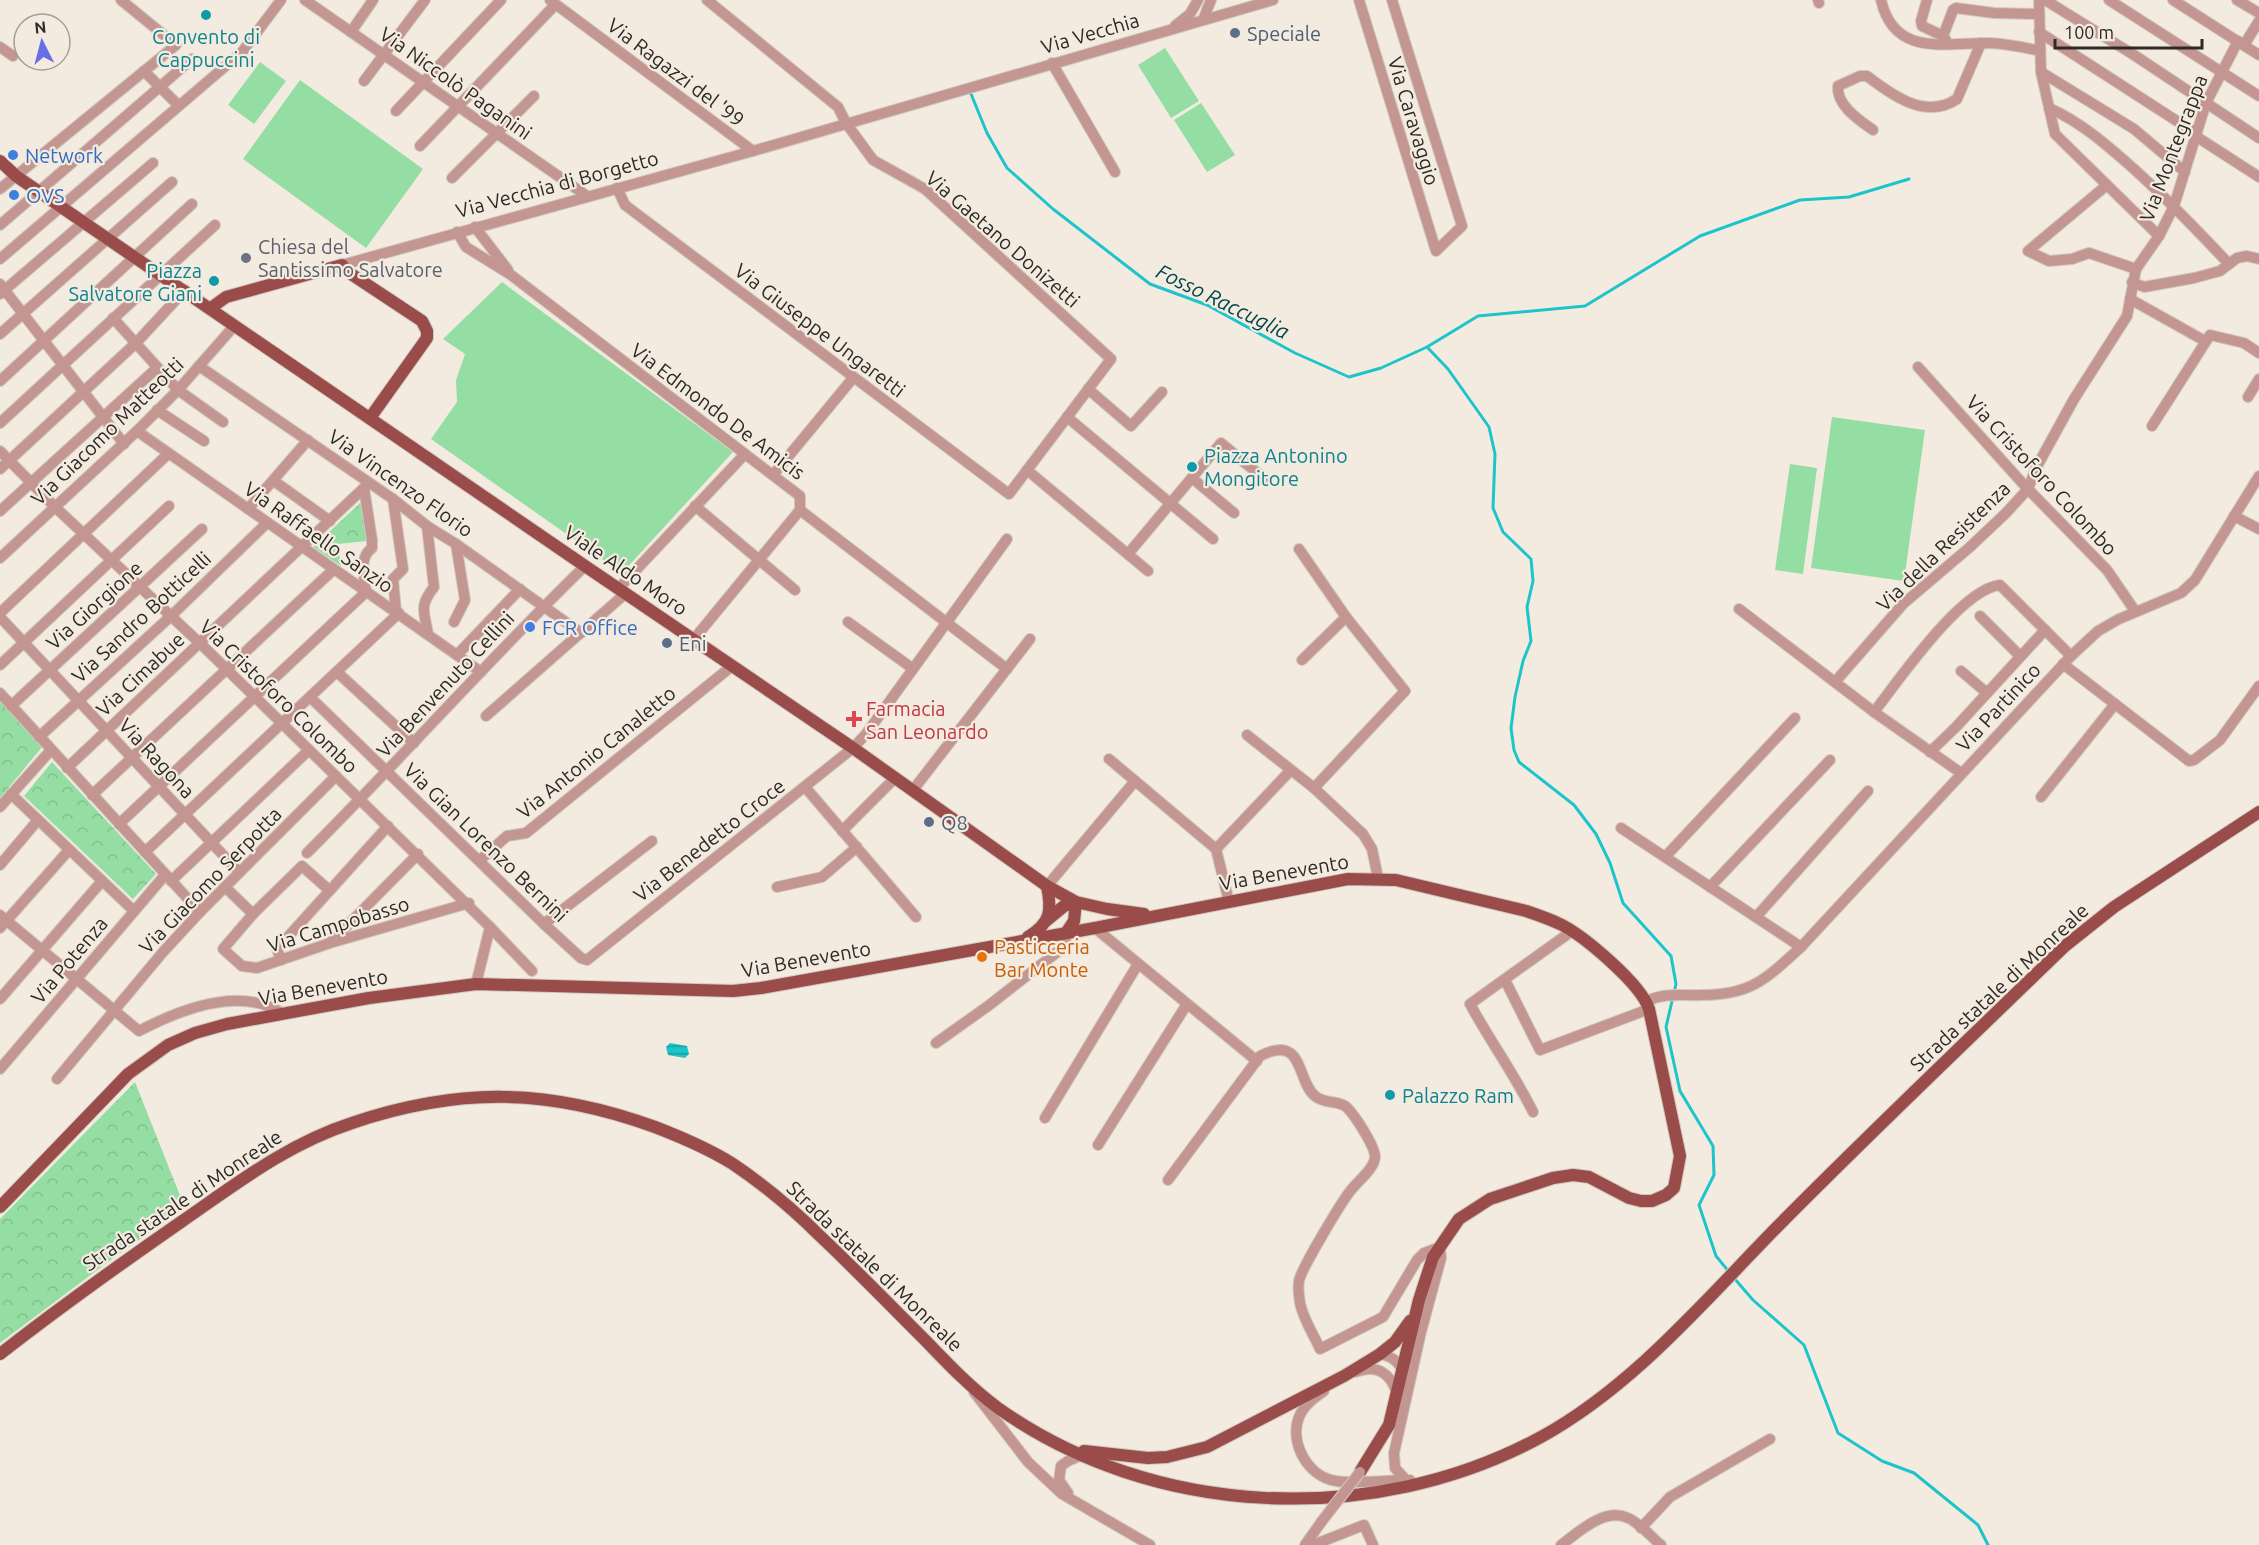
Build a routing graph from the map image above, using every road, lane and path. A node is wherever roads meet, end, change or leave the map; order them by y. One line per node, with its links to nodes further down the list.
1 (121, 0): 38 (street)
2 (281, 0): 48 (street)
3 (373, 0): 28 (street)
4 (425, 0): 34 (street)
5 (483, 0): 22 (street)
6 (707, 0): 52 (street, Via Gaetano Donizetti)
7 (1198, 0): 27 (street)
8 (1211, 0): 25 (street)
9 (1273, 0): 25 (street, Via Vecchia)
10 (1359, 0): 11 (street, Via Caravaggio)
11 (1392, 0)
12 (1881, 0): 30 (street)
13 (1927, 0): 30 (street)
14 (2038, 0): 24 (street)
15 (2045, 0): 47 (street)
16 (2109, 0): 39 (street)
17 (2173, 0): 31 (street)
18 (2237, 0): 21 (street)
19 (312, 2): 28 (street, Via Niccolò Paganini)
20 (553, 2): 49 (street); 58 (street, Via Ragazzi del '99)
21 (2248, 3): 23 (street)
22 (498, 4): 42 (street)
23 (2259, 13)
24 (2038, 14): 29 (street); 30 (street)
25 (1203, 20): 27 (street, Via Vecchia)
26 (2259, 21): 31 (street, Via Montegrappa)
27 (1168, 30): 37 (street, Via Vecchia)
28 (351, 32): 34 (street, Via Niccolò Paganini)
29 (2039, 32): 33 (street); 55 (street)
30 (1946, 39): 32 (street)
31 (2241, 43): 35 (street); 39 (street, Via Montegrappa)
32 (1981, 44): 33 (street); 53 (street)
33 (2040, 51): 40 (street)
34 (384, 55): 41 (street); 42 (street, Via Niccolò Paganini)
35 (2259, 55)
36 (192, 59): 43 (street)
37 (1052, 63): 46 (street, Via Vecchia); 61 (street)
38 (144, 71): 43 (street); 63 (street)
39 (2222, 71): 45 (street); 47 (street, Via Montegrappa)
40 (2041, 72): 50 (street); 62 (street)
41 (364, 81)
42 (423, 82): 49 (street, Via Niccolò Paganini); 51 (street)
43 (160, 87): 48 (street); 70 (street)
44 (534, 96): 54 (street)
45 (2259, 96)
46 (917, 102): 52 (street, Via Vecchia di Borgetto)
47 (2206, 103): 55 (street, Via Montegrappa); 56 (street)
48 (178, 105): 73 (street)
49 (459, 107): 54 (street, Via Niccolò Paganini); 57 (street)
50 (2049, 108): 67 (street); 74 (street)
51 (396, 111)
52 (846, 123): 58 (street, Via Vecchia di Borgetto); 110 (street, Via Gaetano Donizetti)
53 (1873, 130)
54 (498, 134): 65 (street); 71 (street, Via Niccolò Paganini)
55 (2197, 136): 62 (street, Via Montegrappa); 64 (street)
56 (2259, 138)
57 (420, 146)
58 (753, 151): 68 (street, Via Vecchia di Borgetto)
59 (0, 161): 63 (main road, Viale Aldo Moro)
60 (153, 163): 75 (street)
61 (1115, 172)
62 (2185, 172): 74 (street, Via Montegrappa)
63 (16, 176): 69 (street); 70 (main road, Viale Aldo Moro)
64 (2259, 177)
65 (452, 178)
66 (172, 182): 81 (street)
67 (2107, 185): 80 (street); 87 (street)
68 (617, 188): 71 (street, Via Vecchia di Borgetto); 107 (street, Via Giuseppe Ungaretti)
69 (0, 189)
70 (40, 192): 73 (main road, Viale Aldo Moro); 76 (street)
71 (587, 196): 78 (street, Via Vecchia di Borgetto)
72 (192, 204): 82 (street)
73 (61, 206): 75 (main road, Viale Aldo Moro); 83 (street)
74 (2174, 206): 80 (street, Via Montegrappa); 85 (street)
75 (84, 222): 81 (main road, Viale Aldo Moro); 91 (street)
76 (0, 225)
77 (215, 225): 88 (street)
78 (475, 227): 79 (street, Via Vecchia di Borgetto); 89 (street)
79 (457, 232): 86 (street, Via Vecchia di Borgetto); 89 (street)
80 (2159, 236): 87 (street, Via Montegrappa)
81 (109, 239): 82 (main road, Viale Aldo Moro); 95 (street)
82 (134, 256): 88 (main road, Viale Aldo Moro); 99 (street)
83 (0, 259)
84 (2259, 259): 85 (street)
85 (2229, 264): 90 (street)
86 (342, 265): 94 (main road, Via Vecchia di Borgetto); 118 (main road)
87 (2136, 269): 90 (street, Via Montegrappa)
88 (160, 274): 92 (main road, Viale Aldo Moro); 96 (street)
89 (511, 275): 128 (street, Via Edmondo De Amicis)
90 (2132, 282): 93 (street, Via Montegrappa)
91 (2, 290): 95 (street)
92 (185, 290): 94 (main road, Viale Aldo Moro); 101 (street)
93 (2130, 299): 100 (street); 139 (street, Via Montegrappa)
94 (211, 308): 97 (main road, Viale Aldo Moro)
95 (21, 314): 98 (street); 99 (street)
96 (113, 318): 101 (street); 103 (street)
97 (235, 325): 104 (street, Via Giacomo Matteotti); 118 (main road, Viale Aldo Moro)
98 (0, 334)
99 (44, 341): 103 (street); 109 (street)
100 (2205, 341): 102 (street); 121 (street)
101 (136, 343): 106 (street); 112 (street)
102 (2259, 353)
103 (62, 365): 112 (street); 120 (street)
104 (199, 366): 111 (street, Via Giacomo Matteotti); 123 (street, Via Vincenzo Florio)
105 (1918, 367): 139 (street, Via Cristoforo Colombo)
106 (157, 368): 111 (street); 117 (street)
107 (853, 378): 131 (street, Via Giuseppe Ungaretti); 132 (street)
108 (2259, 379): 114 (street)
109 (0, 381)
110 (1088, 389): 113 (street); 116 (street)
111 (178, 390): 115 (street, Via Giacomo Matteotti); 119 (street)
112 (82, 392): 117 (street); 129 (street)
113 (1162, 392)
114 (2247, 397)
115 (157, 410): 122 (street, Via Giacomo Matteotti); 124 (street)
116 (1067, 417): 131 (street); 142 (street)
117 (104, 418): 125 (street); 136 (street)
118 (370, 418): 166 (main road, Viale Aldo Moro)
119 (223, 422)
120 (0, 423)
121 (2152, 426)
122 (137, 431): 125 (street, Via Giacomo Matteotti); 127 (street, Via Raffaello Sanzio)
123 (308, 440): 135 (street); 138 (street, Via Vincenzo Florio)
124 (204, 441)
125 (124, 444): 143 (street, Via Giacomo Matteotti)
126 (0, 451): 129 (street, Via Cristoforo Colombo)
127 (168, 454): 146 (street, Via Raffaello Sanzio); 156 (street)
128 (745, 454): 132 (street, Via Edmondo De Amicis); 145 (street)
129 (9, 460): 130 (street); 136 (street, Via Cristoforo Colombo)
130 (0, 469)
131 (1027, 470): 162 (street)
132 (773, 475): 147 (street, Via Edmondo De Amicis)
133 (2259, 476): 140 (street, Via Partinico)
134 (1194, 480): 137 (street); 142 (street); 149 (street)
135 (274, 481): 146 (street); 151 (street)
136 (30, 482): 143 (street, Via Cristoforo Colombo); 148 (street)
137 (1267, 482)
138 (366, 485): 141 (street, Via Vincenzo Florio); 151 (street, Via Cimabue); 173 (street)
139 (2028, 489): 176 (street, Via Cristoforo Colombo); 205 (street, Via della Resistenza)
140 (2255, 490): 150 (street, Via Partinico)
141 (393, 499): 153 (street, Via Vincenzo Florio); 177 (street)
142 (1172, 503): 158 (street); 162 (street)
143 (54, 506): 156 (street, Via Cristoforo Colombo); 163 (street, Via Giacomo Matteotti)
144 (169, 506): 164 (street)
145 (695, 506): 165 (street); 172 (street)
146 (248, 509): 152 (street, Via Raffaello Sanzio)
147 (800, 510): 165 (street); 184 (street, Via Edmondo De Amicis)
148 (0, 511)
149 (1234, 513)
150 (2234, 516): 155 (street); 176 (street, Via Partinico)
151 (330, 521): 160 (street, Via Cimabue)
152 (267, 523): 160 (street, Via Raffaello Sanzio); 179 (street, Via Sandro Botticelli)
153 (427, 526): 159 (street, Via Vincenzo Florio); 187 (street)
154 (202, 529): 169 (street, Via Giorgione)
155 (2259, 529)
156 (83, 534): 164 (street, Via Cristoforo Colombo); 178 (street)
157 (1007, 539): 184 (street, Via Benedetto Croce)
158 (1213, 539)
159 (456, 544): 170 (street, Via Vincenzo Florio); 182 (street)
160 (301, 547): 167 (street, Via Raffaello Sanzio); 191 (street, Via Cimabue)
161 (1299, 549): 181 (street)
162 (1128, 554): 168 (street)
163 (0, 558)
164 (111, 560): 169 (street, Via Cristoforo Colombo); 190 (street)
165 (759, 560): 171 (street); 188 (street)
166 (585, 566): 172 (main road, Viale Aldo Moro); 174 (street, Via Benvenuto Cellini)
167 (333, 570): 173 (street, Via Raffaello Sanzio); 199 (street)
168 (1148, 571)
169 (141, 588): 179 (street, Via Cristoforo Colombo); 201 (street, Via Giorgione)
170 (520, 589): 174 (street, Via Vincenzo Florio); 192 (street)
171 (795, 590)
172 (622, 591): 186 (street); 188 (main road, Viale Aldo Moro)
173 (366, 592): 177 (street, Via Raffaello Sanzio); 209 (street)
174 (544, 606): 186 (street, Via Vincenzo Florio); 204 (street, Via Benvenuto Cellini)
175 (1739, 609): 205 (street)
176 (2136, 611): 195 (street, Via Partinico)
177 (398, 612): 187 (street, Via Raffaello Sanzio); 203 (street)
178 (0, 615): 190 (street, Via Ragona)
179 (171, 616): 191 (street, Via Cristoforo Colombo); 211 (street, Via Sandro Botticelli)
180 (1980, 616): 193 (street)
181 (1346, 617): 194 (street); 238 (street)
182 (453, 622)
183 (848, 622): 198 (street)
184 (945, 623): 198 (street, Via Benedetto Croce); 200 (street, Via Edmondo De Amicis)
185 (2045, 630): 193 (street); 195 (street); 214 (street)
186 (581, 633): 215 (street)
187 (428, 634): 192 (street, Via Raffaello Sanzio)
188 (694, 639): 197 (main road, Viale Aldo Moro)
189 (1030, 639): 200 (street)
190 (24, 643): 196 (street); 201 (street, Via Ragona)
191 (199, 643): 199 (street, Via Cristoforo Colombo); 218 (street, Via Cimabue)
192 (457, 655): 204 (street, Via Raffaello Sanzio)
193 (2020, 656): 208 (street)
194 (1302, 660)
195 (2067, 660): 212 (street); 232 (street, Via Partinico)
196 (0, 665)
197 (732, 666): 222 (main road, Viale Aldo Moro); 262 (street, Via Antonio Canaletto)
198 (912, 668): 222 (street, Via Benedetto Croce)
199 (227, 669): 209 (street, Via Cristoforo Colombo); 226 (street)
200 (1007, 669): 239 (street)
201 (50, 670): 211 (street, Via Ragona); 213 (street, Via Giorgione)
202 (1961, 671): 208 (street)
203 (337, 672): 210 (street); 221 (street)
204 (481, 672): 221 (street, Via Benvenuto Cellini)
205 (1835, 682): 214 (street)
206 (2259, 686): 212 (street)
207 (0, 693): 213 (street)
208 (1987, 693): 225 (street)
209 (255, 696): 217 (street, Via Cristoforo Colombo); 236 (street)
210 (310, 697): 217 (street); 230 (street, Via Gian Lorenzo Bernini)
211 (78, 700): 218 (street, Via Ragona); 220 (street, Via Sandro Botticelli)
212 (2115, 704): 243 (street)
213 (10, 706): 220 (street)
214 (1874, 712): 225 (street)
215 (486, 716)
216 (1795, 718): 261 (street)
217 (283, 724): 224 (street, Via Cristoforo Colombo); 247 (street)
218 (106, 730): 226 (street, Via Ragona); 229 (street, Via Cimabue)
219 (1247, 735): 231 (street)
220 (39, 737): 223 (street)
221 (414, 743): 230 (street, Via Benvenuto Cellini)
222 (853, 747): 234 (main road, Viale Aldo Moro); 237 (street, Via Benedetto Croce)
223 (51, 750): 229 (street); 241 (street)
224 (309, 750): 233 (street, Via Cristoforo Colombo); 254 (street, Via Potenza)
225 (1930, 752): 232 (street)
226 (132, 758): 236 (street, Via Ragona); 242 (street)
227 (1109, 759): 235 (street)
228 (1830, 760): 271 (street)
229 (67, 768): 242 (street)
230 (387, 771): 244 (street, Via Benvenuto Cellini); 262 (street, Via Gian Lorenzo Bernini)
231 (1290, 771): 238 (street); 256 (street)
232 (1961, 773): 291 (street, Via Partinico)
233 (336, 776): 244 (street, Via Cristoforo Colombo); 264 (street, Via Giacomo Serpotta)
234 (895, 778): 239 (main road, Viale Aldo Moro); 252 (street)
235 (1135, 781): 256 (street); 269 (street)
236 (159, 787): 247 (street, Via Ragona); 249 (street)
237 (805, 788): 252 (street); 294 (street, Via Benedetto Croce)
238 (1314, 788): 266 (street)
239 (913, 790): 269 (main road, Viale Aldo Moro)
240 (1868, 791): 281 (street)
241 (11, 794): 245 (street); 248 (street)
242 (92, 795): 249 (street)
243 (2041, 797)
244 (361, 800): 250 (street, Via Cristoforo Colombo); 259 (street, Via Benvenuto Cellini)
245 (0, 807)
246 (2259, 812): 326 (main road, Strada statale di Monreale)
247 (184, 813): 254 (street, Via Ragona); 258 (street)
248 (38, 820): 257 (street); 263 (street)
249 (119, 824): 258 (street)
250 (388, 826): 260 (street, Via Cristoforo Colombo); 272 (street)
251 (1621, 828): 261 (street)
252 (842, 831): 255 (street)
253 (652, 841): 284 (street)
254 (211, 842): 264 (street, Via Ragona); 265 (street, Via Potenza)
255 (856, 847): 270 (street); 280 (street)
256 (1215, 849): 274 (street)
257 (69, 850): 267 (street); 283 (street)
258 (144, 852): 265 (street)
259 (307, 853)
260 (418, 854): 275 (street, Via Cristoforo Colombo); 290 (street)
261 (1665, 857): 271 (street)
262 (480, 861): 284 (street, Via Gian Lorenzo Bernini)
263 (0, 865)
264 (239, 872): 268 (street, Via Giacomo Serpotta)
265 (168, 878): 276 (street, Via Potenza); 277 (street)
266 (1377, 878): 274 (main road, Via Benevento); 287 (main road, Via Benevento)
267 (102, 881): 276 (street); 292 (street)
268 (225, 886): 277 (street, Via Giacomo Serpotta); 278 (street)
269 (1047, 886): 273 (main road, Viale Aldo Moro); 282 (main road)
270 (777, 887)
271 (1710, 887): 281 (street)
272 (329, 890): 278 (street); 293 (street)
273 (1076, 902): 279 (main road, Viale Aldo Moro); 282 (main road); 288 (main road)
274 (1229, 902): 279 (main road, Via Benevento)
275 (469, 903): 285 (street, Via Cristoforo Colombo); 290 (street, Via Campobasso)
276 (134, 910): 297 (street, Via Potenza)
277 (200, 912): 303 (street, Via Giacomo Serpotta)
278 (253, 914): 293 (street, Via Campobasso)
279 (1157, 915): 286 (main road, Via Benevento)
280 (916, 917)
281 (1756, 917): 291 (street)
282 (1047, 920): 289 (main road)
283 (2, 921): 292 (street)
284 (544, 924): 294 (street, Via Gian Lorenzo Bernini)
285 (490, 927): 296 (street, Via Cristoforo Colombo); 299 (street)
286 (1095, 928): 288 (main road, Via Benevento); 295 (street)
287 (1572, 931): 298 (street); 302 (main road, Via Benevento)
288 (1066, 933): 289 (main road, Via Benevento); 305 (street)
289 (1022, 941): 299 (main road, Via Benevento)
290 (330, 943): 293 (street, Via Campobasso)
291 (1801, 947): 302 (street, Via Partinico)
292 (41, 950): 297 (street); 300 (street)
293 (281, 960)
294 (587, 960)
295 (1138, 964): 301 (street); 310 (street)
296 (532, 971)
297 (77, 980): 303 (street); 307 (street, Via Potenza)
298 (1505, 980): 302 (street, Via Partinico); 309 (street)
299 (476, 984): 304 (main road, Via Benevento)
300 (0, 999)
301 (1187, 1004): 306 (street); 311 (street)
302 (1648, 1005): 314 (main road)
303 (115, 1012): 304 (street); 308 (street, Via Giacomo Serpotta)
304 (283, 1014): 313 (main road, Via Benevento)
305 (936, 1043)
306 (1257, 1061): 312 (street); 314 (street)
307 (0, 1069)
308 (57, 1079)
309 (1533, 1113)
310 (1045, 1118)
311 (1098, 1145)
312 (1168, 1180)
313 (0, 1207)
314 (1440, 1247): 315 (main road); 325 (street)
315 (1416, 1310): 317 (main road); 318 (main road)
316 (0, 1354): 320 (main road, Strada statale di Monreale)
317 (1381, 1354): 318 (street); 319 (main road)
318 (1403, 1371): 321 (main road)
319 (1344, 1376): 321 (street); 323 (main road); 325 (street)
320 (967, 1382): 323 (main road, Strada statale di Monreale); 327 (street)
321 (1397, 1395): 324 (main road)
322 (1770, 1439): 328 (street)
323 (1077, 1453): 326 (main road, Strada statale di Monreale); 327 (street)
324 (1360, 1472): 330 (street, bridge)
325 (1406, 1480): 326 (street)
326 (1430, 1480)
327 (1084, 1506): 329 (street)
328 (1641, 1528): 333 (street); 334 (street)
329 (1150, 1545)
330 (1305, 1545)
331 (1313, 1545): 332 (street)
332 (1373, 1545)
333 (1561, 1545)
334 (1661, 1545)

